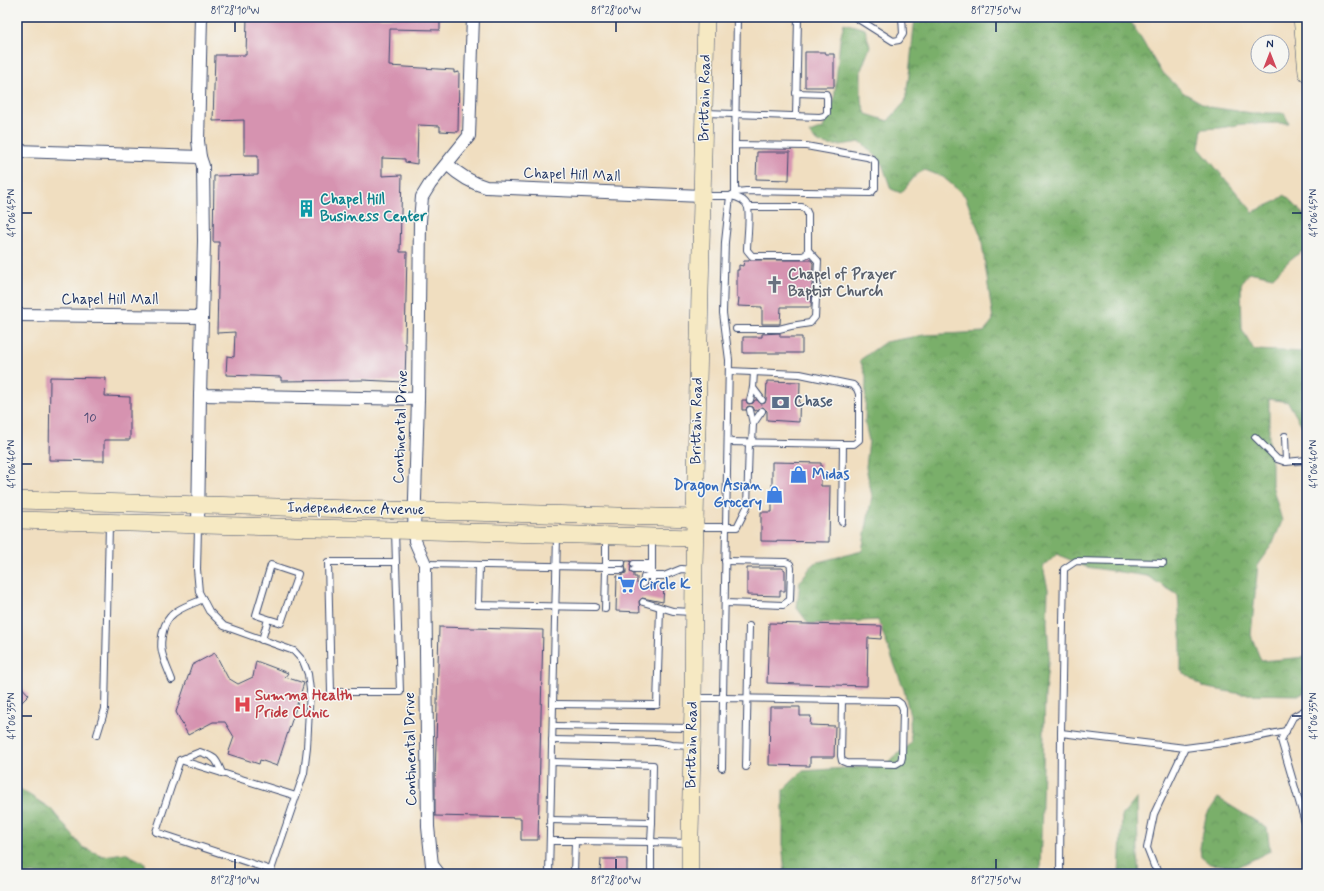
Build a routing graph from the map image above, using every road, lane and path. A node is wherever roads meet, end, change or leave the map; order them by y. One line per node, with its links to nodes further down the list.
1 (201, 17): 16 (street)
2 (473, 17): 17 (street, Continental Drive)
3 (706, 17): 11 (street, Brittain Road)
4 (738, 17): 12 (lane)
5 (798, 17): 10 (lane)
6 (855, 17): 7 (lane)
7 (902, 17)
8 (1302, 17): 9 (street)
9 (1307, 73)
10 (796, 93): 13 (lane); 13 (lane)
11 (704, 113): 12 (lane); 19 (street, Brittain Road)
12 (736, 113): 13 (lane); 14 (lane)
13 (796, 116)
14 (735, 145): 18 (lane); 18 (lane)
15 (17, 152): 16 (street)
16 (200, 157): 23 (street)
17 (447, 164): 19 (street, Chapel Hill Mall); 29 (street, Continental Drive)
18 (732, 195): 19 (lane); 20 (lane); 25 (lane)
19 (702, 196): 50 (street, Brittain Road)
20 (748, 207): 21 (lane); 21 (lane)
21 (808, 250): 24 (lane)
22 (17, 315): 23 (street, Chapel Hill Mall)
23 (202, 316): 28 (street)
24 (736, 329)
25 (730, 371): 26 (lane); 37 (lane)
26 (754, 372): 27 (lane); 39 (lane)
27 (753, 388): 30 (lane); 31 (lane)
28 (200, 395): 29 (street); 43 (street)
29 (418, 399): 44 (street, Continental Drive)
30 (748, 400)
31 (760, 400)
32 (748, 410): 34 (lane)
33 (759, 411): 34 (lane)
34 (753, 424): 38 (lane)
35 (1285, 436): 41 (lane)
36 (1256, 437): 41 (lane)
37 (728, 442): 38 (lane); 49 (lane)
38 (751, 443): 39 (lane); 49 (lane)
39 (843, 444): 46 (lane)
40 (1307, 460): 41 (lane)
41 (1286, 462)
42 (17, 500): 43 (street, Independence Avenue)
43 (198, 505): 44 (street, Independence Avenue); 48 (street)
44 (415, 511): 50 (street, Independence Avenue); 52 (street, Continental Drive)
45 (17, 520): 47 (street, Independence Avenue)
46 (842, 522)
47 (109, 523): 48 (street, Independence Avenue); 93 (lane)
48 (198, 525): 51 (street, Independence Avenue); 71 (lane)
49 (726, 527): 50 (lane); 56 (lane)
50 (695, 528): 55 (street, Independence Avenue); 66 (street, Brittain Road)
51 (395, 531): 52 (street, Independence Avenue); 57 (lane)
52 (414, 531): 53 (street, Independence Avenue); 59 (street, Continental Drive)
53 (557, 534): 54 (street, Independence Avenue); 61 (lane)
54 (606, 535): 55 (street, Independence Avenue); 62 (lane)
55 (652, 536): 65 (lane)
56 (726, 561): 73 (lane); 73 (lane)
57 (396, 562): 57 (lane)
58 (1163, 563): 92 (lane)
59 (425, 564): 60 (lane); 110 (street, Continental Drive)
60 (479, 565): 61 (lane); 74 (lane)
61 (556, 566): 62 (lane); 74 (lane)
62 (606, 567): 63 (lane); 77 (lane)
63 (622, 567)
64 (634, 567): 65 (lane)
65 (652, 570): 67 (lane); 68 (lane); 69 (lane)
66 (694, 570): 67 (lane); 78 (street, Brittain Road)
67 (661, 576): 70 (lane)
68 (643, 584)
69 (652, 584)
70 (662, 584)
71 (203, 599): 81 (lane); 82 (lane)
72 (643, 602): 76 (lane)
73 (725, 603): 84 (lane)
74 (556, 606): 75 (lane); 87 (lane)
75 (595, 606)
76 (661, 606): 78 (lane); 87 (lane)
77 (605, 608)
78 (694, 612): 83 (street, Brittain Road)
79 (268, 619): 79 (lane); 81 (lane)
80 (749, 626): 85 (lane)
81 (262, 640): 102 (lane)
82 (172, 680)
83 (693, 698): 84 (lane); 90 (street, Brittain Road)
84 (723, 698): 85 (lane); 100 (lane)
85 (747, 698): 86 (lane); 99 (lane)
86 (842, 700): 86 (lane)
87 (553, 704): 89 (lane)
88 (1307, 709): 91 (lane)
89 (553, 726): 90 (lane); 94 (lane)
90 (693, 728): 95 (street, Brittain Road)
91 (1286, 731): 96 (lane); 105 (lane)
92 (1061, 733): 96 (lane); 115 (lane)
93 (97, 735)
94 (552, 740): 95 (lane); 98 (lane)
95 (692, 746): 109 (street, Brittain Road)
96 (1185, 748): 116 (lane)
97 (180, 760): 101 (lane); 101 (lane); 102 (lane)
98 (552, 762): 103 (lane); 104 (lane)
99 (746, 767)
100 (722, 768)
101 (222, 774): 102 (lane)
102 (296, 796)
103 (550, 820): 104 (lane); 106 (lane)
104 (652, 822): 108 (lane)
105 (1307, 829)
106 (550, 841): 107 (lane); 111 (lane)
107 (575, 841): 108 (lane); 112 (lane)
108 (651, 842): 109 (lane); 113 (lane)
109 (690, 843): 114 (street, Brittain Road)
110 (439, 874)
111 (549, 874)
112 (574, 874)
113 (651, 874)
114 (690, 874)
115 (1060, 874)
116 (1161, 874)

